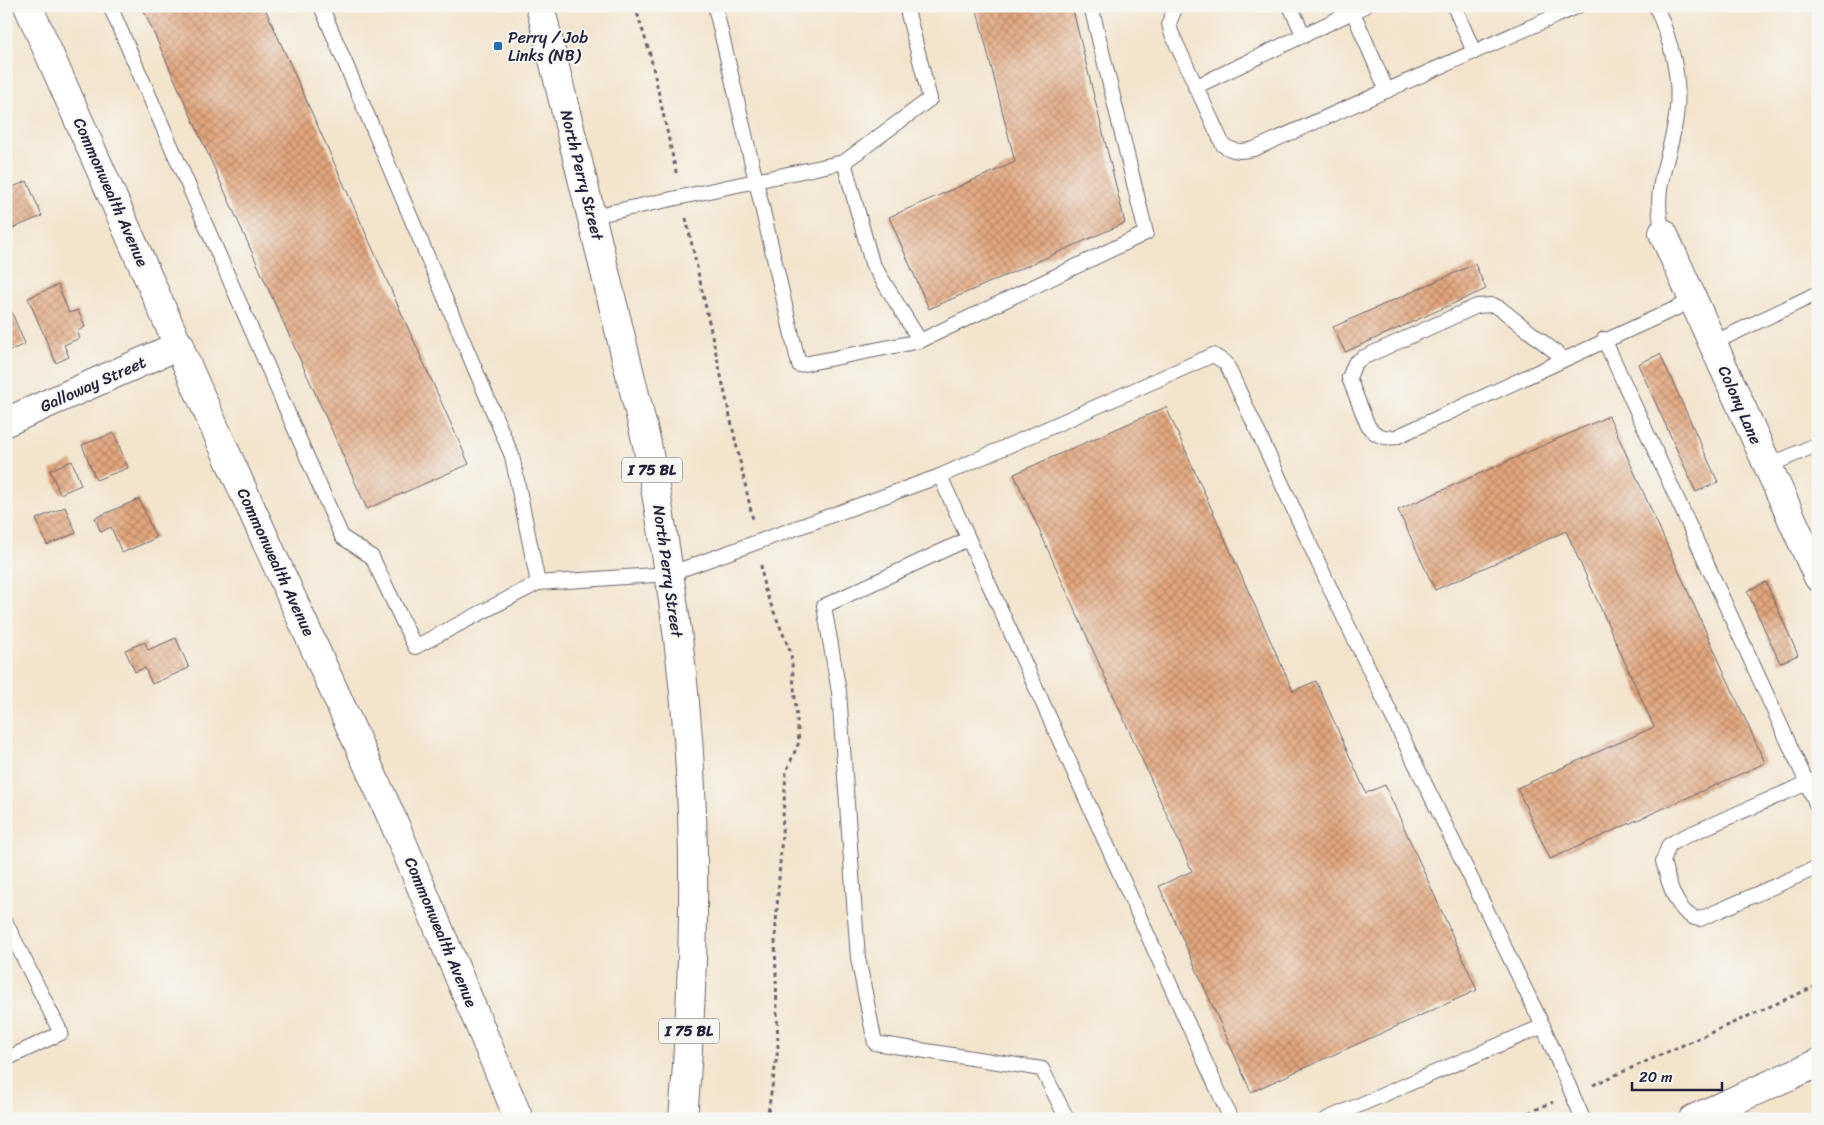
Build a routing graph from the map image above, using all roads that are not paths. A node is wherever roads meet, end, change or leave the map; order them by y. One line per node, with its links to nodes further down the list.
1 (28, 6): 27 (street, Commonwealth Avenue)
2 (110, 6): 36 (lane)
3 (321, 6): 36 (lane)
4 (540, 6): 20 (street, North Perry Street / I 75 BL)
5 (715, 6): 19 (lane)
6 (906, 6): 18 (lane)
7 (1091, 6): 25 (lane)
8 (1176, 6): 16 (lane)
9 (1290, 6): 14 (lane)
10 (1454, 6): 15 (lane)
11 (1578, 6): 15 (lane)
12 (1656, 6): 21 (lane)
13 (1359, 9): 14 (lane); 17 (lane)
14 (1304, 36): 16 (lane)
15 (1474, 52): 17 (lane)
16 (1195, 86): 17 (lane)
17 (1387, 91)
18 (844, 162): 19 (lane); 25 (lane)
19 (756, 181): 20 (lane); 25 (lane)
20 (593, 216): 34 (street, North Perry Street / I 75 BL)
21 (1664, 233): 23 (street, Colony Lane)
22 (1818, 294): 26 (lane)
23 (1694, 300): 24 (lane); 26 (street, Colony Lane)
24 (1604, 340): 28 (lane); 37 (lane)
25 (920, 341)
26 (1713, 343): 31 (street, Colony Lane)
27 (180, 345): 29 (street, Galloway Street); 44 (street, Commonwealth Avenue)
28 (1563, 358): 28 (lane)
29 (6, 422)
30 (1818, 444): 31 (lane)
31 (1768, 466): 35 (street, Colony Lane)
32 (940, 476): 33 (lane); 34 (lane); 41 (lane)
33 (968, 539): 46 (lane); 47 (lane)
34 (669, 574): 36 (lane); 45 (street, North Perry Street / I 75 BL)
35 (1818, 577)
36 (538, 583)
37 (1812, 781): 38 (lane); 39 (lane)
38 (1818, 808)
39 (1818, 867)
40 (6, 923): 42 (lane)
41 (1543, 1026): 48 (lane); 49 (lane)
42 (6, 1059)
43 (1818, 1063): 50 (street)
44 (519, 1119)
45 (683, 1119)
46 (1067, 1119)
47 (1230, 1119)
48 (1326, 1119)
49 (1583, 1119)
50 (1693, 1119)

